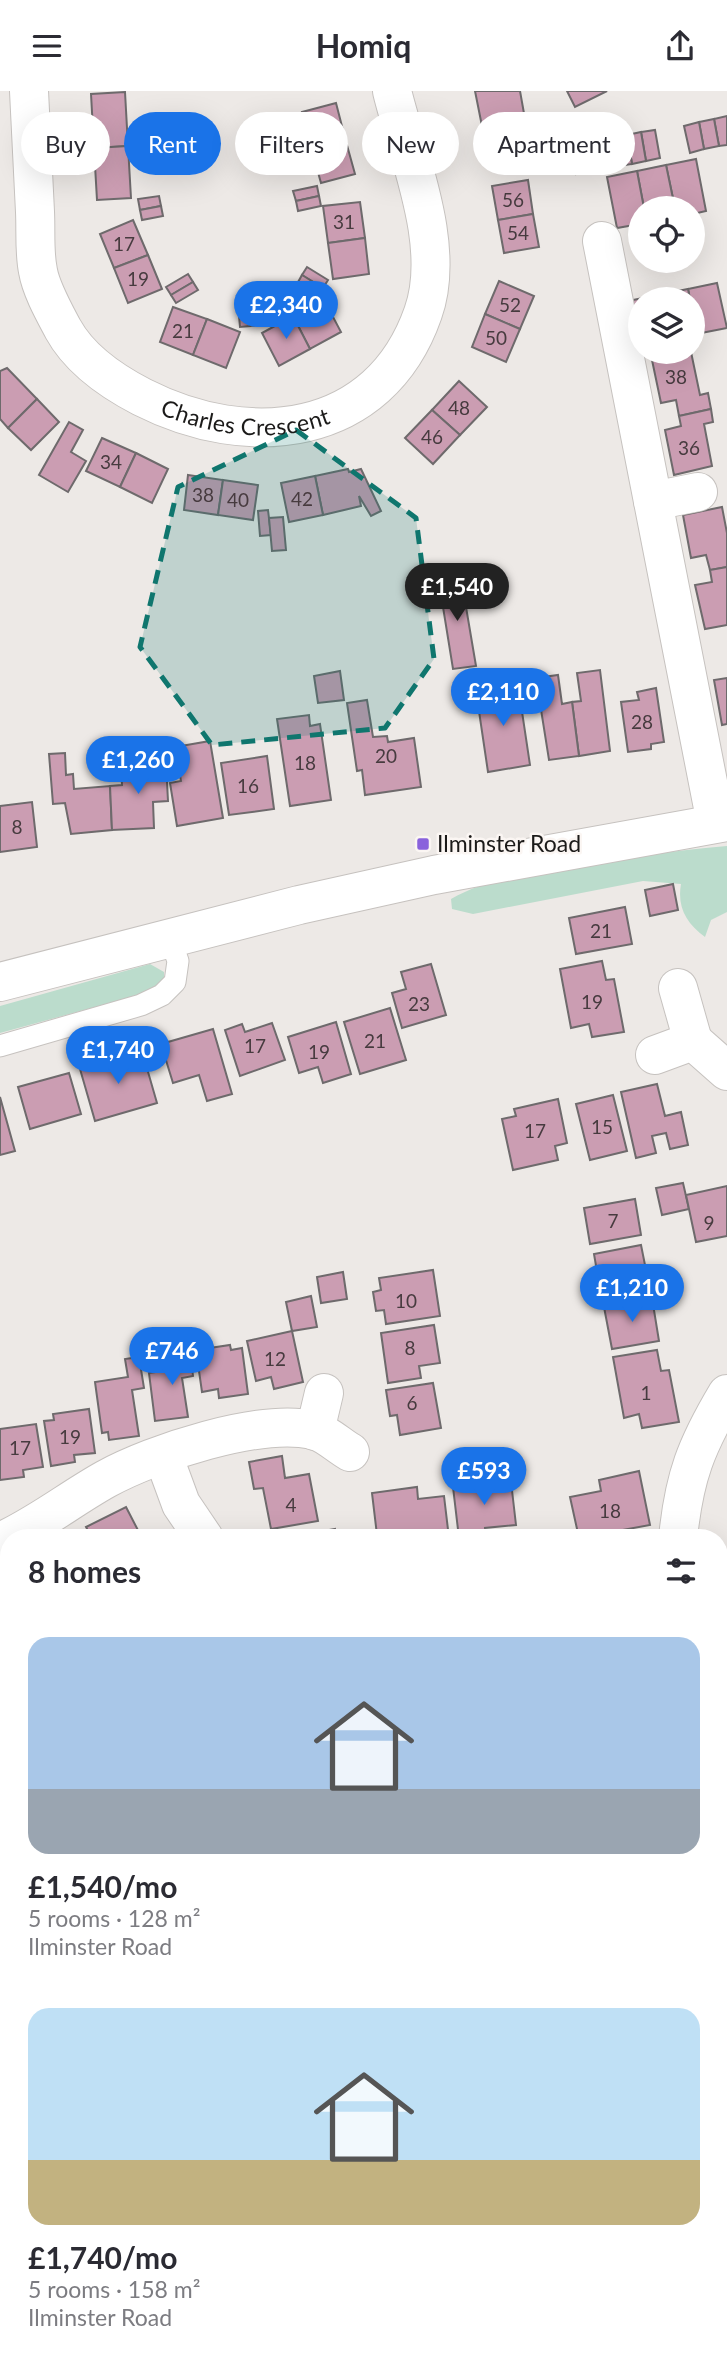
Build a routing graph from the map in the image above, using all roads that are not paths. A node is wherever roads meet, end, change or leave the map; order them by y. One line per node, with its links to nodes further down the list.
1 (29, 91): 2 (street, Charles Crescent)
2 (392, 91)
3 (602, 241): 5 (street)
4 (698, 492): 5 (street)
5 (653, 501): 6 (street)
6 (722, 823): 7 (street)
7 (170, 938): 8 (street); 11 (lane)
8 (0, 982)
9 (678, 988): 10 (street)
10 (693, 1041): 12 (street); 13 (street)
11 (0, 1046)
12 (655, 1055)
13 (727, 1071)
14 (324, 1393): 16 (street)
15 (727, 1394): 21 (street)
16 (315, 1431): 17 (street); 18 (street)
17 (350, 1452)
18 (163, 1455): 19 (street); 20 (street)
19 (30, 1529)
20 (198, 1529)
21 (679, 1529)

